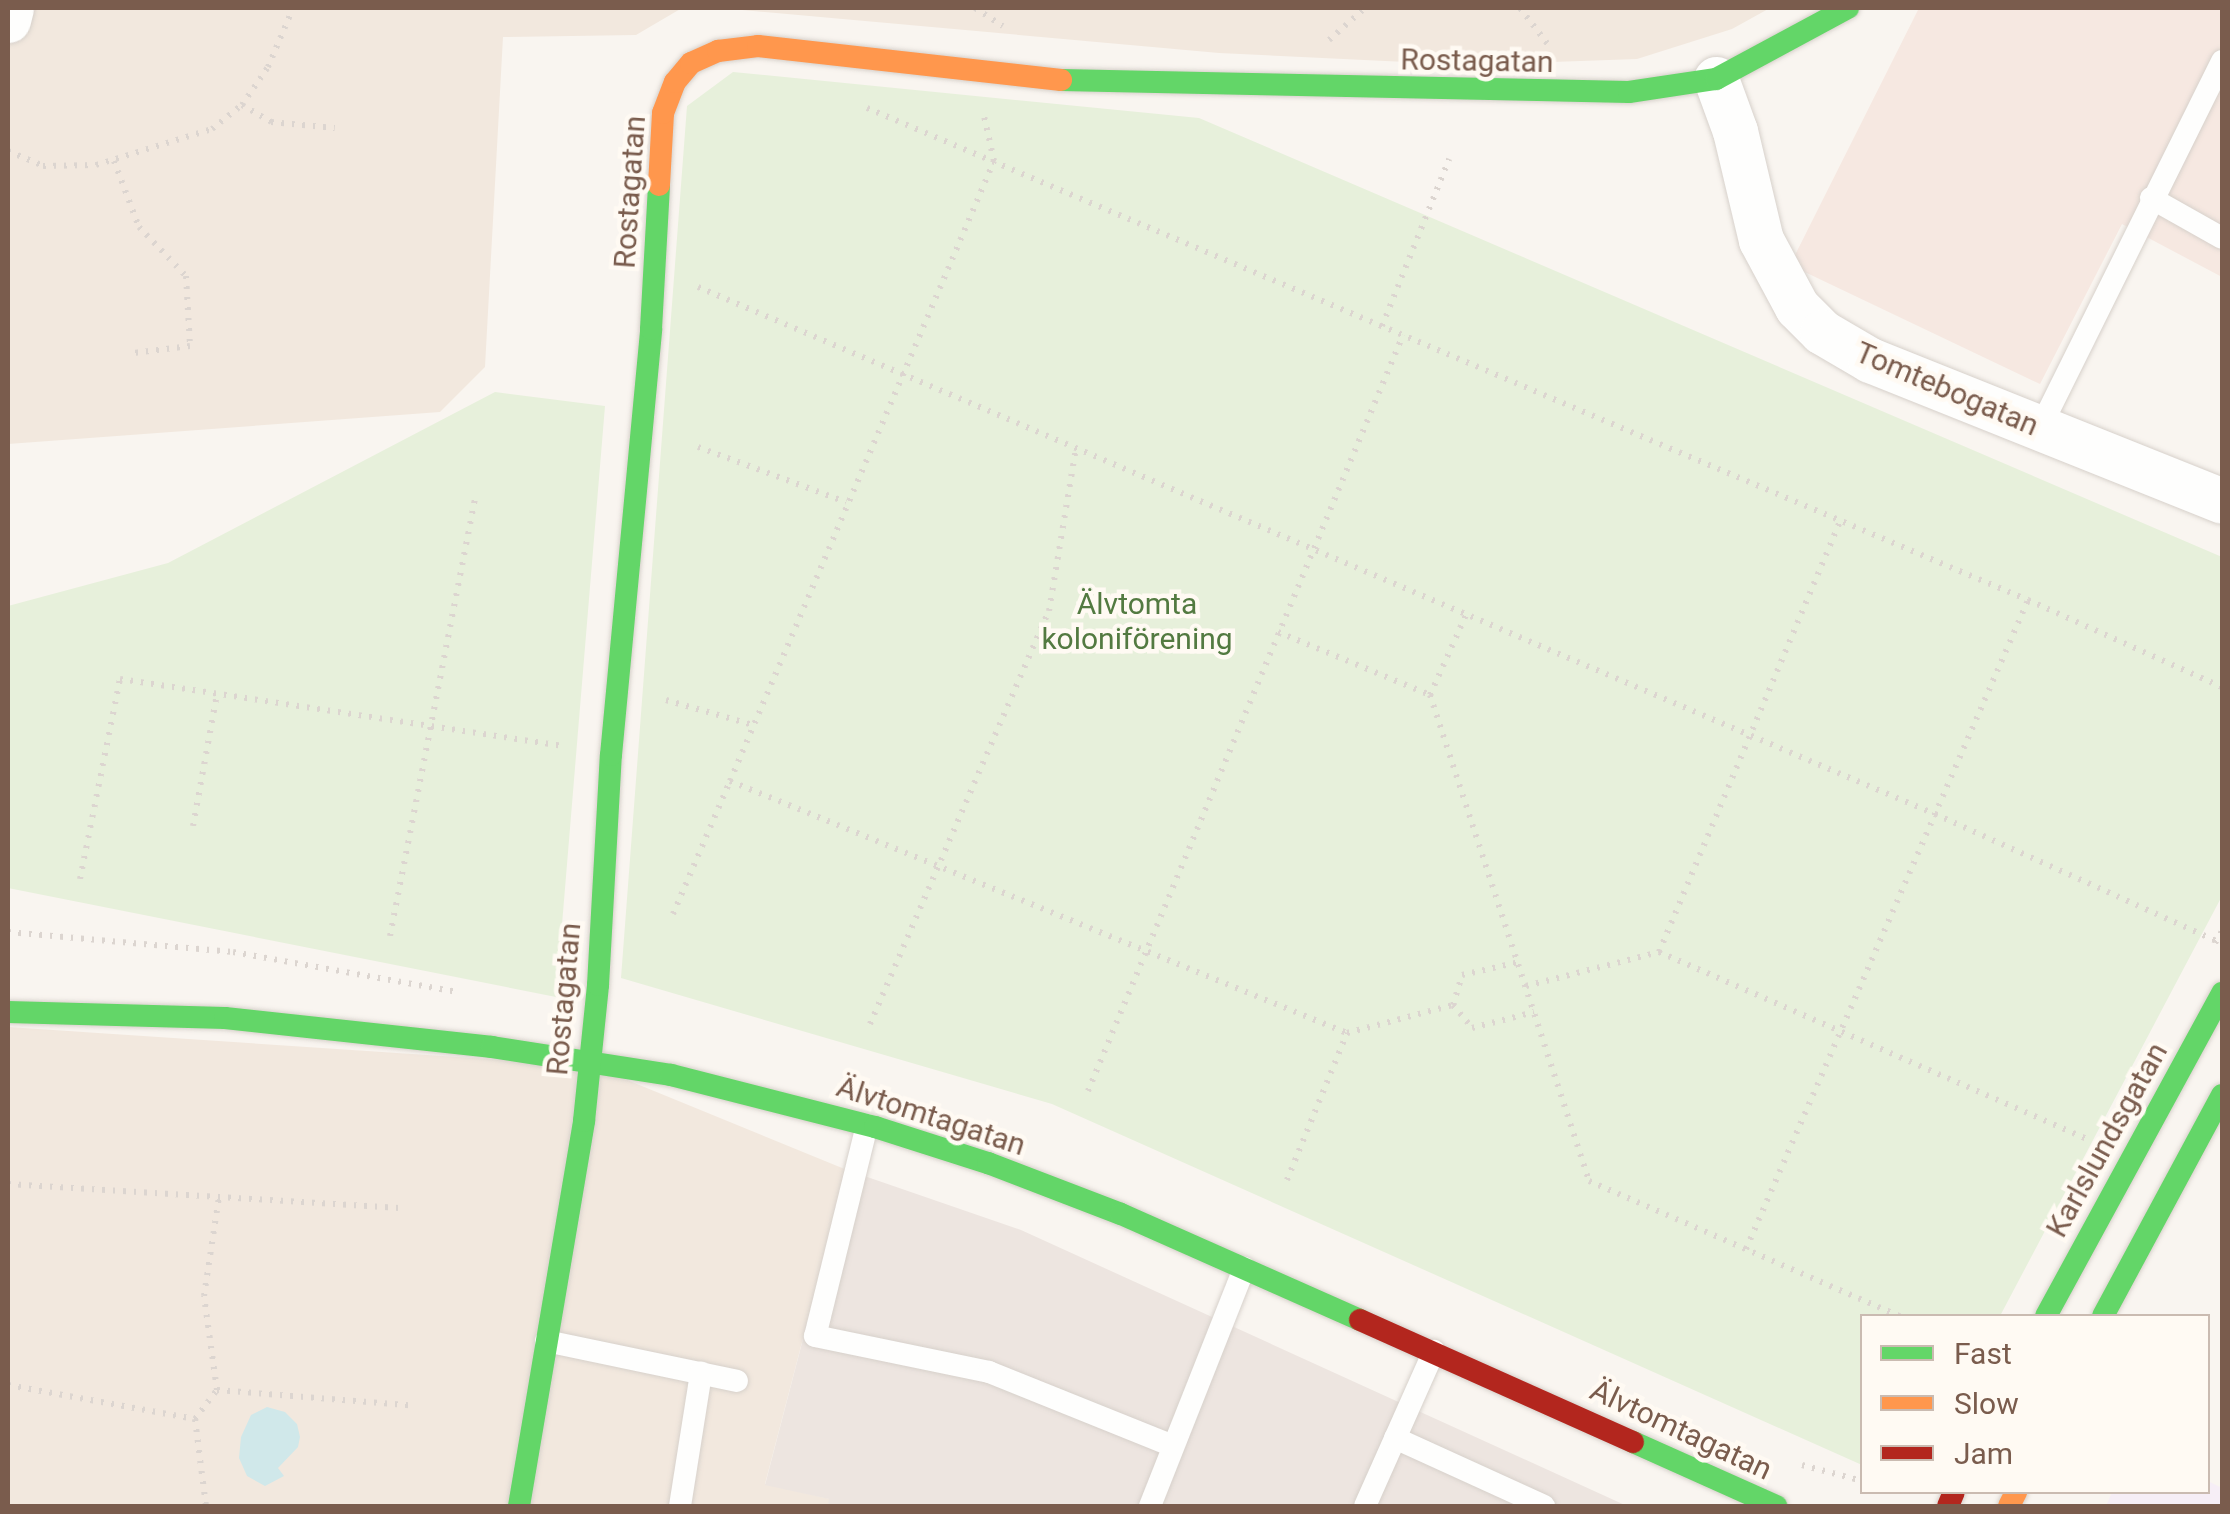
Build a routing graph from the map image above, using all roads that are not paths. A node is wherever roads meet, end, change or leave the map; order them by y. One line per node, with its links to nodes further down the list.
1 (12, 8): 3 (street)
2 (1848, 8): 5 (street, Rostagatan)
3 (8, 20)
4 (2222, 61): 6 (lane)
5 (1716, 79): 8 (street, Tomtebogatan); 12 (street, Rostagatan)
6 (2152, 198): 7 (lane); 8 (lane)
7 (2222, 238)
8 (2039, 430): 9 (street, Tomtebogatan)
9 (2222, 501)
10 (2222, 993): 16 (street, Karlslundsgatan)
11 (8, 1012): 12 (street, Älvtomtagatan)
12 (588, 1062): 14 (street, Älvtomtagatan); 18 (street, Rostagatan)
13 (2222, 1094): 17 (street)
14 (866, 1125): 15 (street, Älvtomtagatan); 23 (lane)
15 (1244, 1268): 19 (street, Älvtomtagatan); 23 (lane)
16 (2047, 1314)
17 (2104, 1314)
18 (546, 1340): 20 (lane); 24 (street, Rostagatan)
19 (1434, 1352): 22 (lane); 29 (street, Älvtomtagatan)
20 (701, 1373): 21 (lane); 25 (lane)
21 (737, 1381)
22 (1396, 1438): 27 (lane); 28 (lane)
23 (1173, 1446): 26 (lane)
24 (519, 1506)
25 (680, 1506)
26 (1150, 1506)
27 (1365, 1506)
28 (1544, 1506)
29 (1776, 1506)

